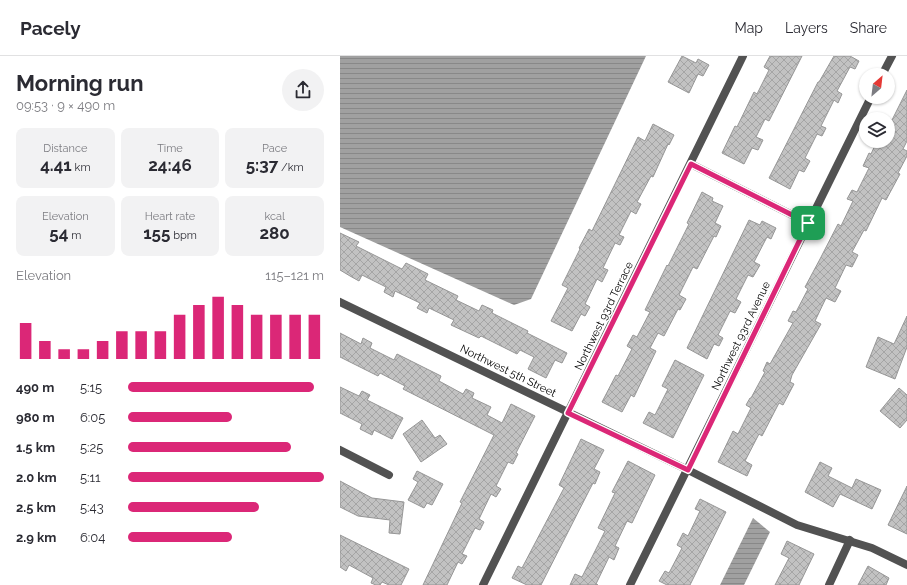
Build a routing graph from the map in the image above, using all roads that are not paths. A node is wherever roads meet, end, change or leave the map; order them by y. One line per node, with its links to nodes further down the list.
1 (743, 56): 5 (street, Northwest 93rd Terrace)
2 (892, 56): 3 (street)
3 (886, 68)
4 (868, 104): 6 (street, Northwest 93rd Avenue)
5 (691, 164): 6 (street); 8 (street, Northwest 93rd Terrace)
6 (808, 223): 10 (street, Northwest 93rd Avenue)
7 (340, 302): 8 (street, Northwest 5th Street)
8 (568, 413): 10 (street, Northwest 5th Street); 14 (street, Northwest 93rd Terrace)
9 (340, 450): 11 (street)
10 (688, 470): 12 (street, Northwest 5th Street); 15 (street, Northwest 93rd Avenue)
11 (389, 475)
12 (850, 540): 13 (street, Northwest 5th Street); 16 (street)
13 (907, 565)
14 (483, 585)
15 (630, 585)
16 (829, 585)

